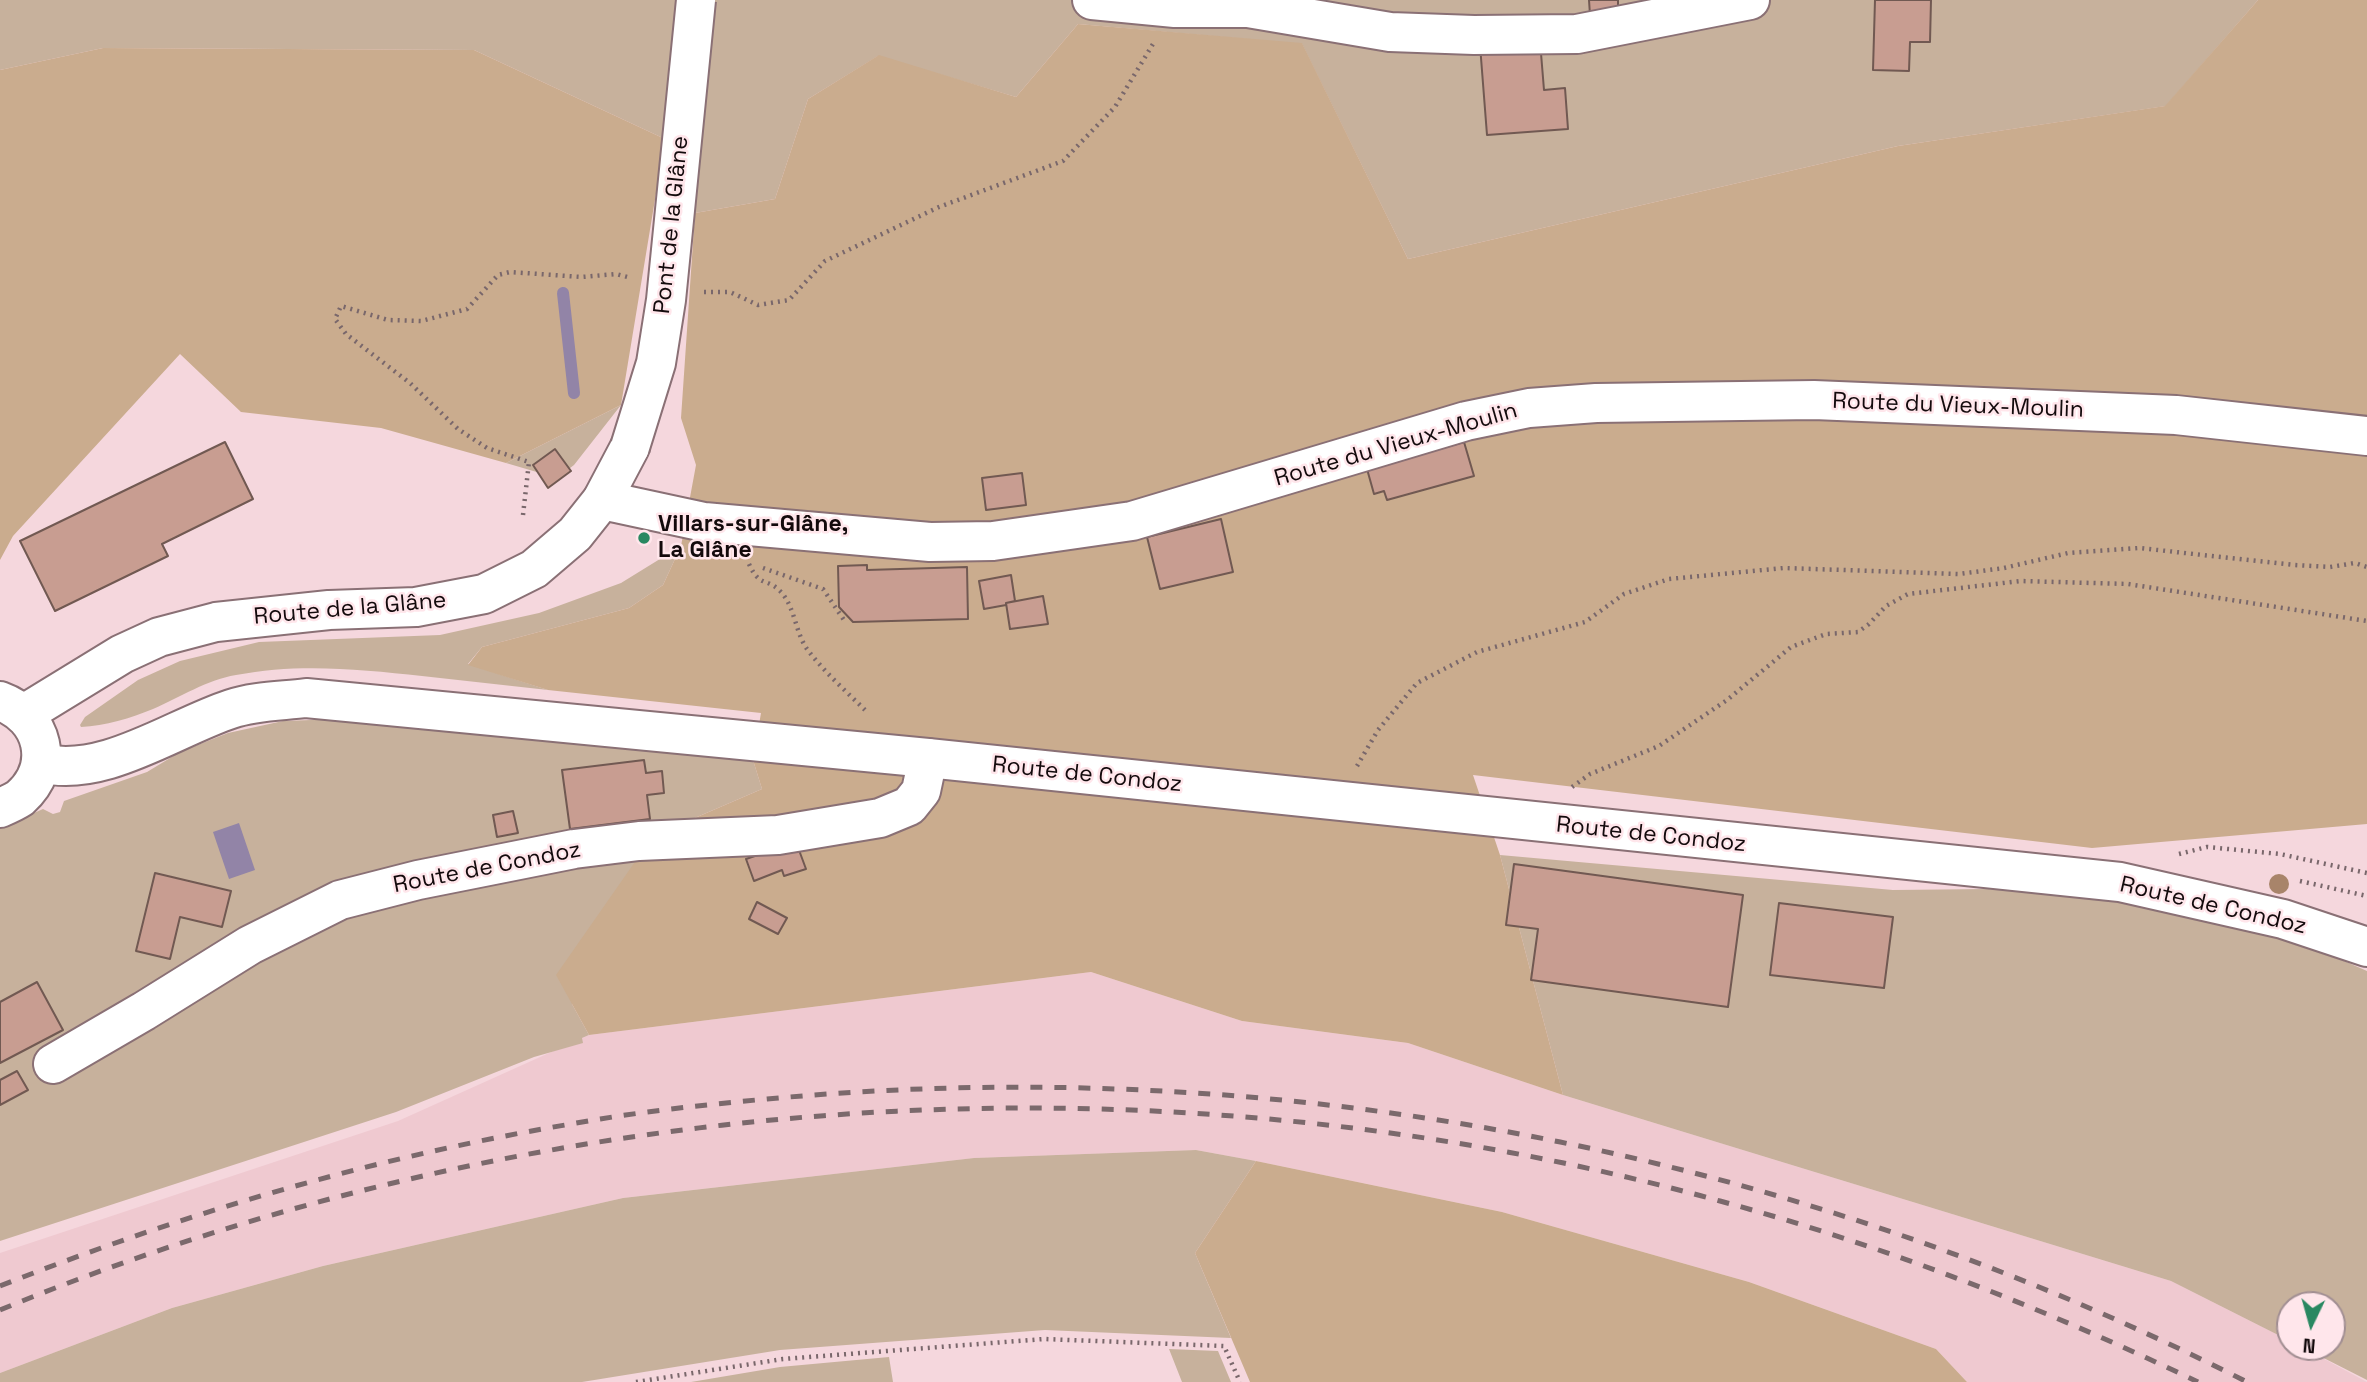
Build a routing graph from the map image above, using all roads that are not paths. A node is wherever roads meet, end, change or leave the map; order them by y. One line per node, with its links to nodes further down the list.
1 (696, 0): 5 (main road, Pont de la Glâne, bridge)
2 (1092, 0): 3 (main road)
3 (1750, 0)
4 (2367, 436): 6 (main road, Route du Vieux-Moulin)
5 (630, 447): 6 (main road, Route de la Glâne)
6 (602, 500): 7 (main road, Route de la Glâne)
7 (12, 708): 9 (main road, Route de la Glâne)
8 (928, 758): 9 (main road, Route de Condoz); 11 (main road, Route de Condoz); 12 (main road, Route de Condoz)
9 (41, 763): 10 (main road)
10 (0, 808)
11 (2367, 947)
12 (53, 1064)

